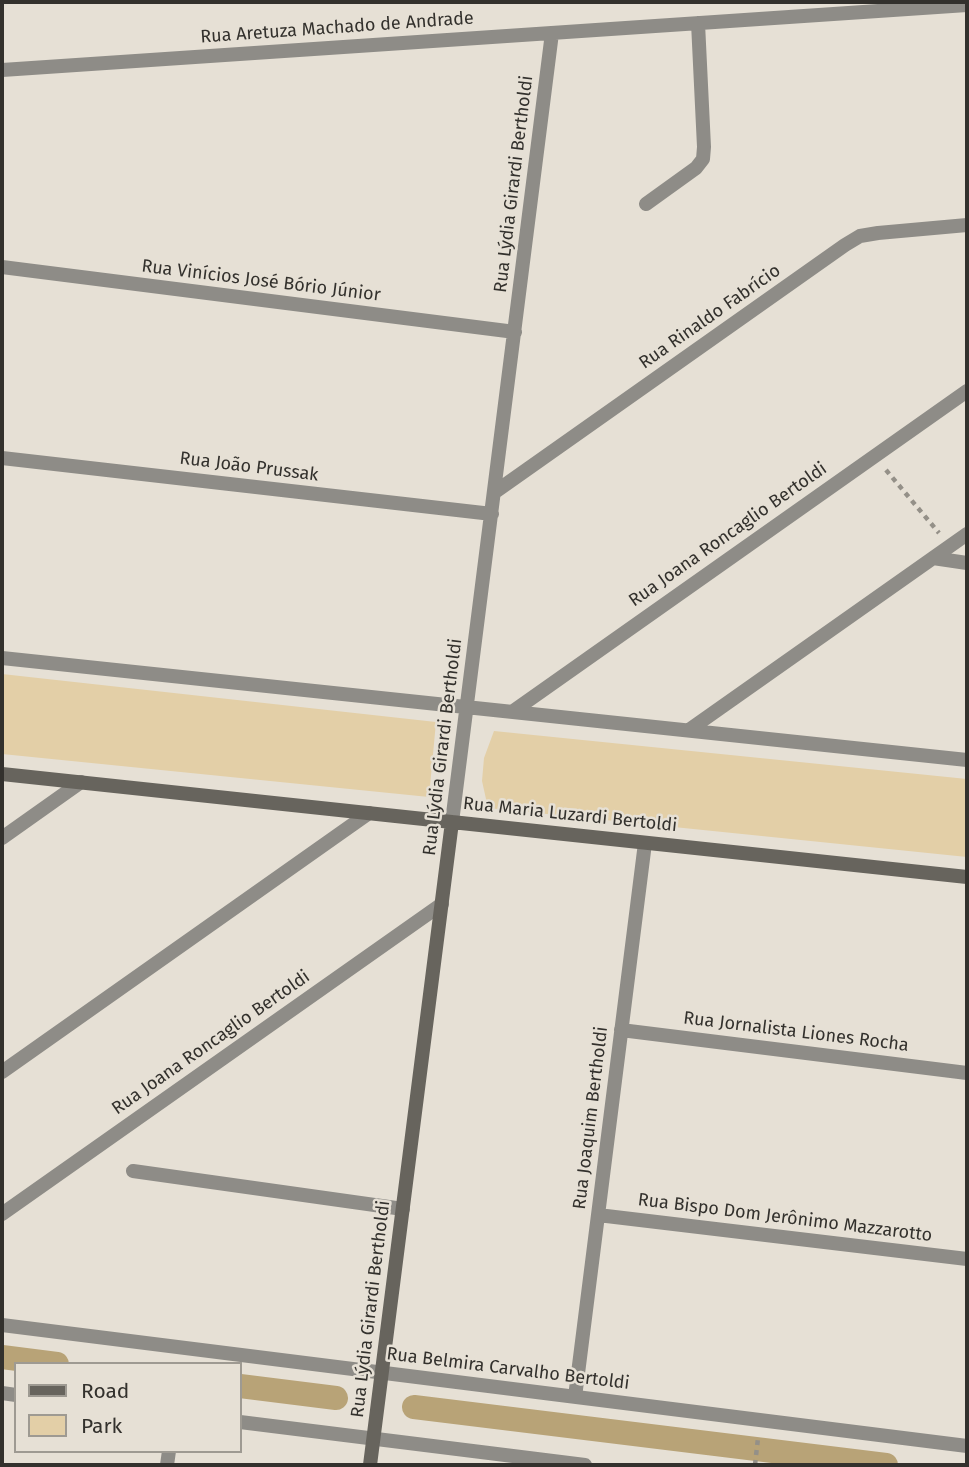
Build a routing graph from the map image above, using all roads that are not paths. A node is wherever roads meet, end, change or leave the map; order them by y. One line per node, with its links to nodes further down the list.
1 (967, 5): 2 (street, Rua Aretuza Machado de Andrade)
2 (698, 23): 3 (street, Rua Aretuza Machado de Andrade); 5 (street)
3 (552, 33): 4 (street, Rua Aretuza Machado de Andrade); 8 (street, Rua Lýdia Girardi Bertholdi)
4 (2, 70)
5 (646, 204)
6 (967, 225): 11 (street, Rua Rinaldo Fabrício)
7 (2, 267): 8 (street, Rua Vinícios José Bório Júnior)
8 (514, 332): 11 (street, Rua Lýdia Girardi Bertholdi)
9 (967, 390): 18 (street, Rua Joana Roncaglio Bertoldi)
10 (2, 458): 12 (street, Rua João Prussak)
11 (495, 492): 12 (street, Rua Lýdia Girardi Bertholdi)
12 (492, 514): 17 (street, Rua Lýdia Girardi Bertholdi)
13 (967, 534): 14 (street)
14 (933, 558): 15 (street); 19 (street)
15 (967, 563)
16 (2, 658): 17 (street)
17 (467, 707): 18 (street); 24 (street, Rua Lýdia Girardi Bertholdi)
18 (512, 712): 19 (street)
19 (689, 730): 20 (street)
20 (967, 760)
21 (2, 774): 22 (street, Rua Maria Luzardi Bertoldi)
22 (81, 782): 23 (street, Rua Maria Luzardi Bertoldi); 25 (street)
23 (369, 813): 24 (street, Rua Maria Luzardi Bertoldi); 30 (street)
24 (453, 822): 26 (street, Rua Maria Luzardi Bertoldi); 28 (street, Rua Lýdia Girardi Bertholdi)
25 (2, 838)
26 (645, 843): 27 (street, Rua Maria Luzardi Bertoldi); 29 (street, Rua Joaquim Bertholdi)
27 (967, 877)
28 (442, 904): 33 (street, Rua Lýdia Girardi Bertholdi); 34 (street, Rua Joana Roncaglio Bertoldi)
29 (621, 1030): 31 (street, Rua Jornalista Liones Rocha); 35 (street, Rua Joaquim Bertholdi)
30 (2, 1072)
31 (967, 1073)
32 (133, 1171): 33 (street)
33 (403, 1209): 38 (street, Rua Lýdia Girardi Bertholdi)
34 (2, 1214)
35 (598, 1215): 36 (street, Rua Bispo Dom Jerônimo Mazzarotto); 39 (street, Rua Joaquim Bertholdi)
36 (967, 1259)
37 (2, 1325): 38 (street, Rua Belmira Carvalho Bertoldi)
38 (382, 1373): 39 (street, Rua Belmira Carvalho Bertoldi); 41 (street, Rua Lýdia Girardi Bertholdi)
39 (575, 1397): 42 (street, Rua Belmira Carvalho Bertoldi)
40 (242, 1422): 41 (street)
41 (373, 1439): 43 (street); 44 (street, Rua Lýdia Girardi Bertholdi)
42 (967, 1446)
43 (566, 1464): 45 (street)
44 (370, 1465)
45 (585, 1465)

